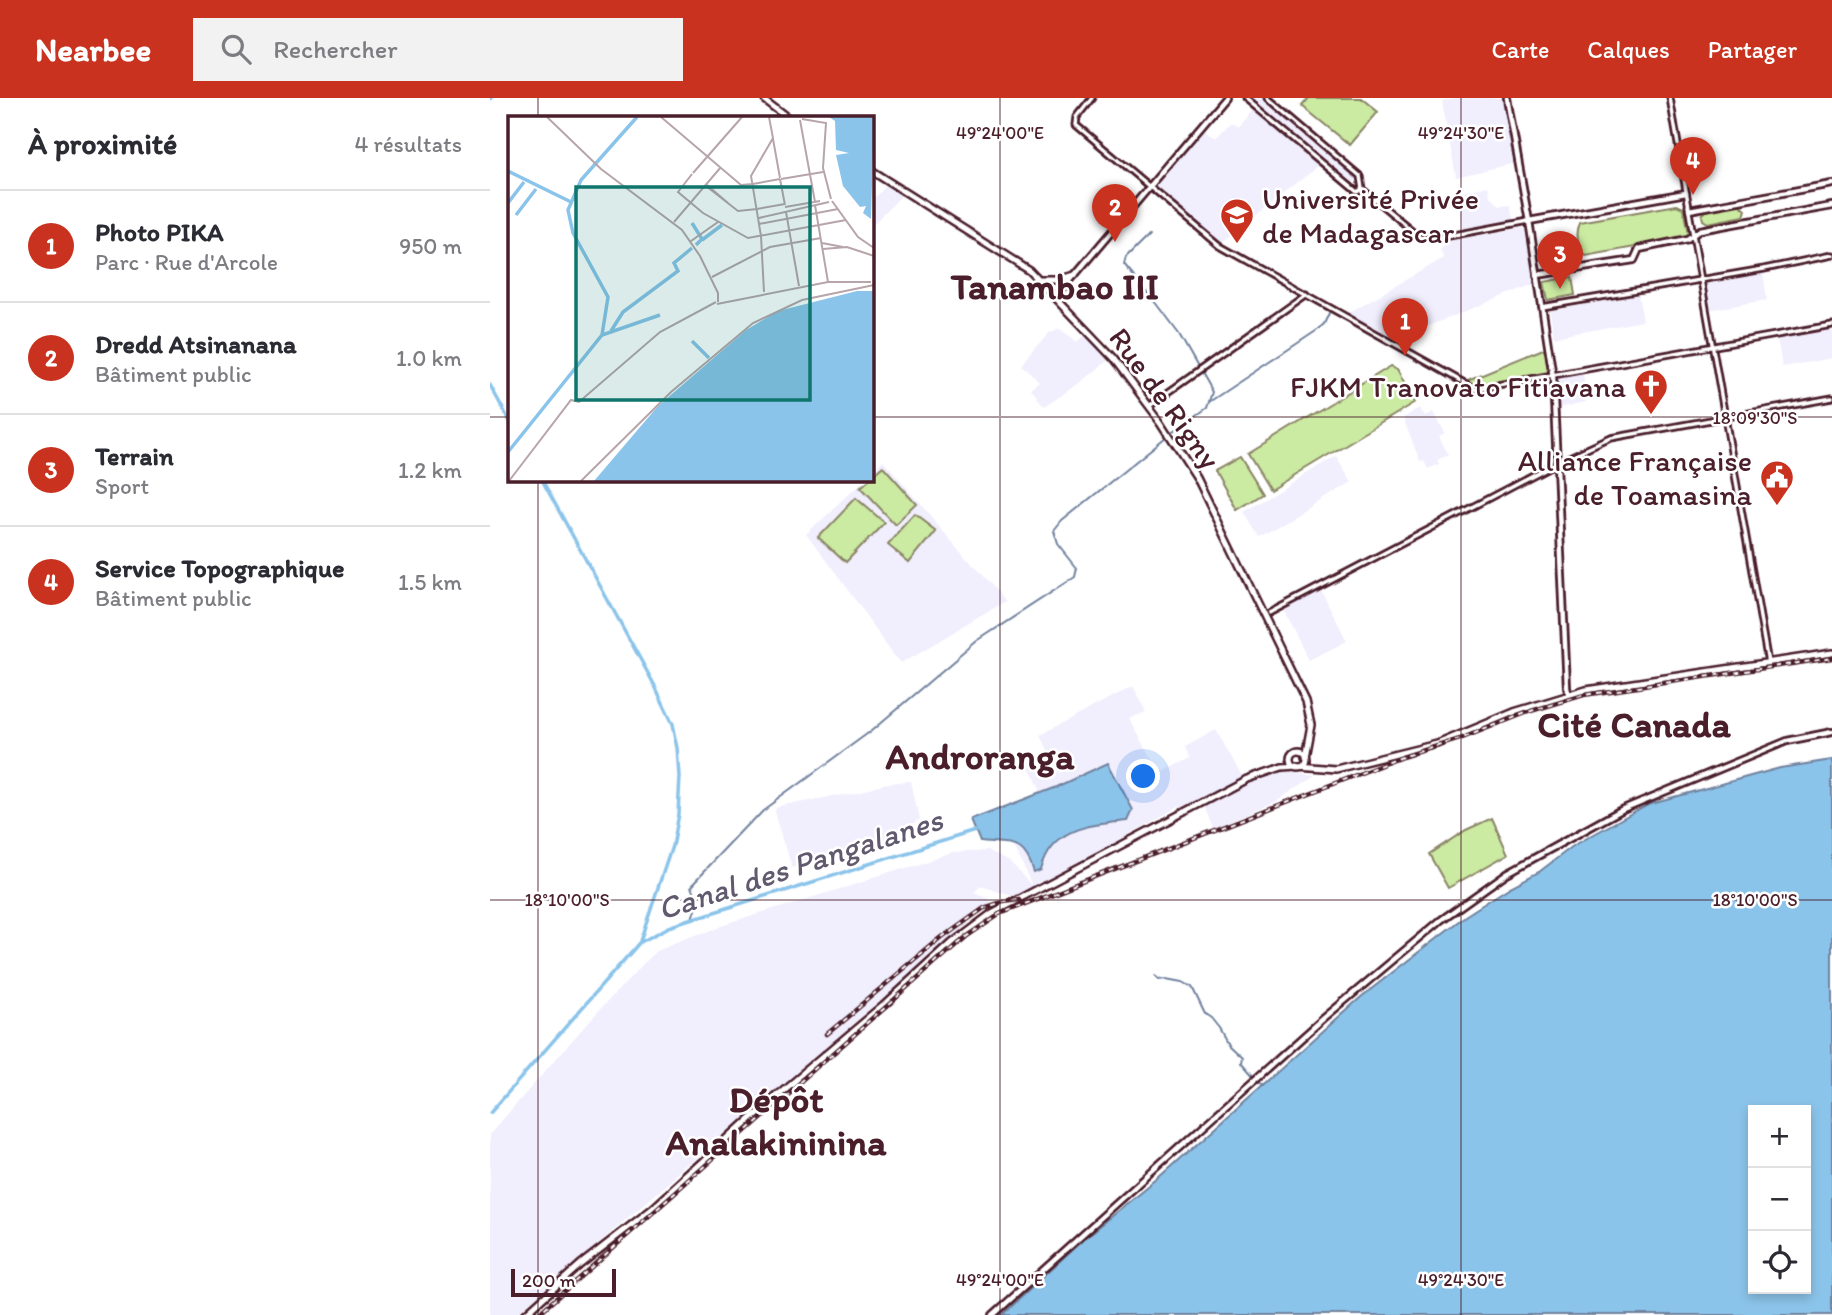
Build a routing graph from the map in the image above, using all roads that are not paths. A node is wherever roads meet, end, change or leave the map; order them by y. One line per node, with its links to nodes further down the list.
1 (764, 98): 8 (main road)
2 (1092, 98): 11 (street)
3 (1225, 98): 11 (main road)
4 (1245, 98): 12 (street)
5 (1268, 98): 12 (street)
6 (1507, 98): 16 (main road)
7 (1670, 98): 13 (street)
8 (788, 116)
9 (873, 172): 21 (main road, Rue de Rigny)
10 (1832, 184): 15 (main road)
11 (1149, 188): 19 (main road); 23 (street)
12 (1362, 189): 16 (street)
13 (1686, 193): 15 (street); 16 (main road)
14 (1832, 206): 17 (main road)
15 (1689, 208): 17 (street)
16 (1529, 221): 20 (main road)
17 (1693, 235): 20 (main road); 22 (street)
18 (1832, 255): 22 (street)
19 (1075, 275): 21 (main road); 24 (main road)
20 (1537, 275): 25 (main road)
21 (1038, 279): 24 (main road, Rue de Rigny)
22 (1701, 280): 25 (street); 27 (street)
23 (1307, 295): 28 (street); 30 (street)
24 (1056, 297): 30 (main road, Rue de Rigny)
25 (1542, 307): 28 (main road)
26 (1832, 325): 27 (street)
27 (1713, 345): 28 (street); 31 (street)
28 (1553, 377): 32 (main road)
29 (1832, 398): 31 (street)
30 (1149, 405): 38 (main road, Rue de Rigny)
31 (1726, 417): 32 (street); 35 (street)
32 (1558, 462): 33 (street); 36 (main road)
33 (1269, 613)
34 (1832, 653): 35 (main road)
35 (1769, 663): 36 (main road)
36 (1569, 695): 43 (main road)
37 (1832, 732): 45 (main road)
38 (1307, 739): 39 (main road); 40 (main road, Rue de Rigny)
39 (1293, 753): 40 (main road); 41 (main road); 42 (main road)
40 (1306, 757): 41 (main road); 43 (main road)
41 (1298, 766): 42 (main road); 43 (main road)
42 (1274, 769): 44 (main road)
43 (1323, 769)
44 (524, 1315)
45 (992, 1315)

